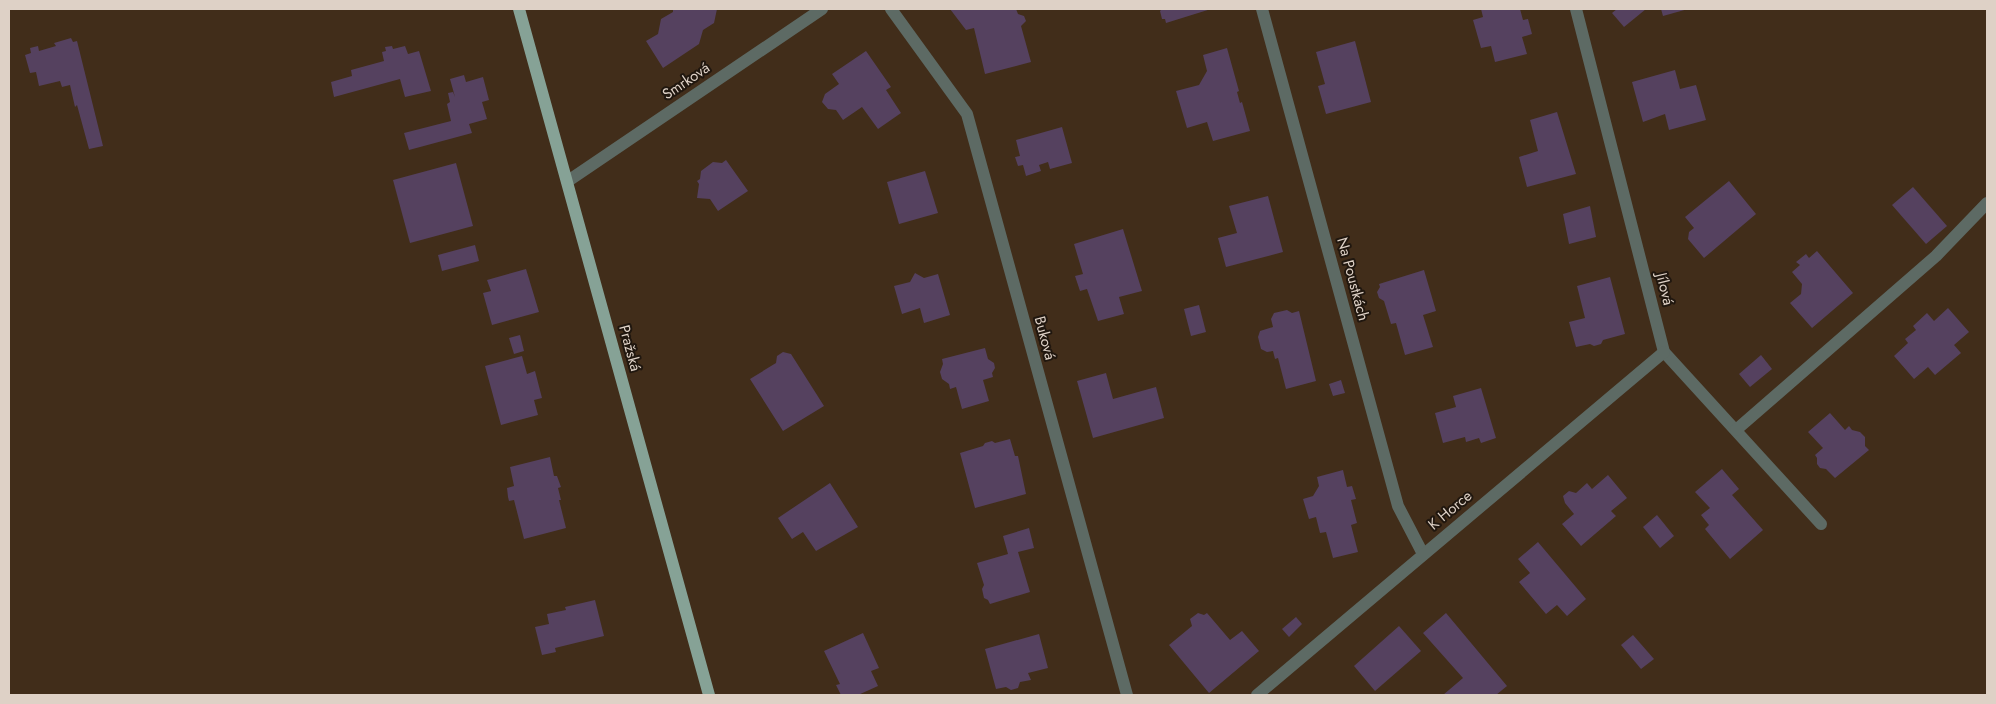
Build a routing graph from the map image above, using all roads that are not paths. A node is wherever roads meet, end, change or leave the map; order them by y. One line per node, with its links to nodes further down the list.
1 (519, 9): 6 (main road, Pražská)
2 (822, 9): 6 (street, Smrková)
3 (891, 9): 13 (street, Buková)
4 (1262, 9): 11 (street, Na Poustkách)
5 (1576, 9): 8 (street, Jílová)
6 (568, 181): 12 (main road, Pražská)
7 (1987, 203): 9 (street)
8 (1664, 352): 9 (street, Jílová); 11 (street, K Horce)
9 (1736, 430): 10 (street, Jílová)
10 (1821, 524)
11 (1423, 554): 14 (street, K Horce)
12 (709, 695)
13 (1127, 695)
14 (1257, 695)

